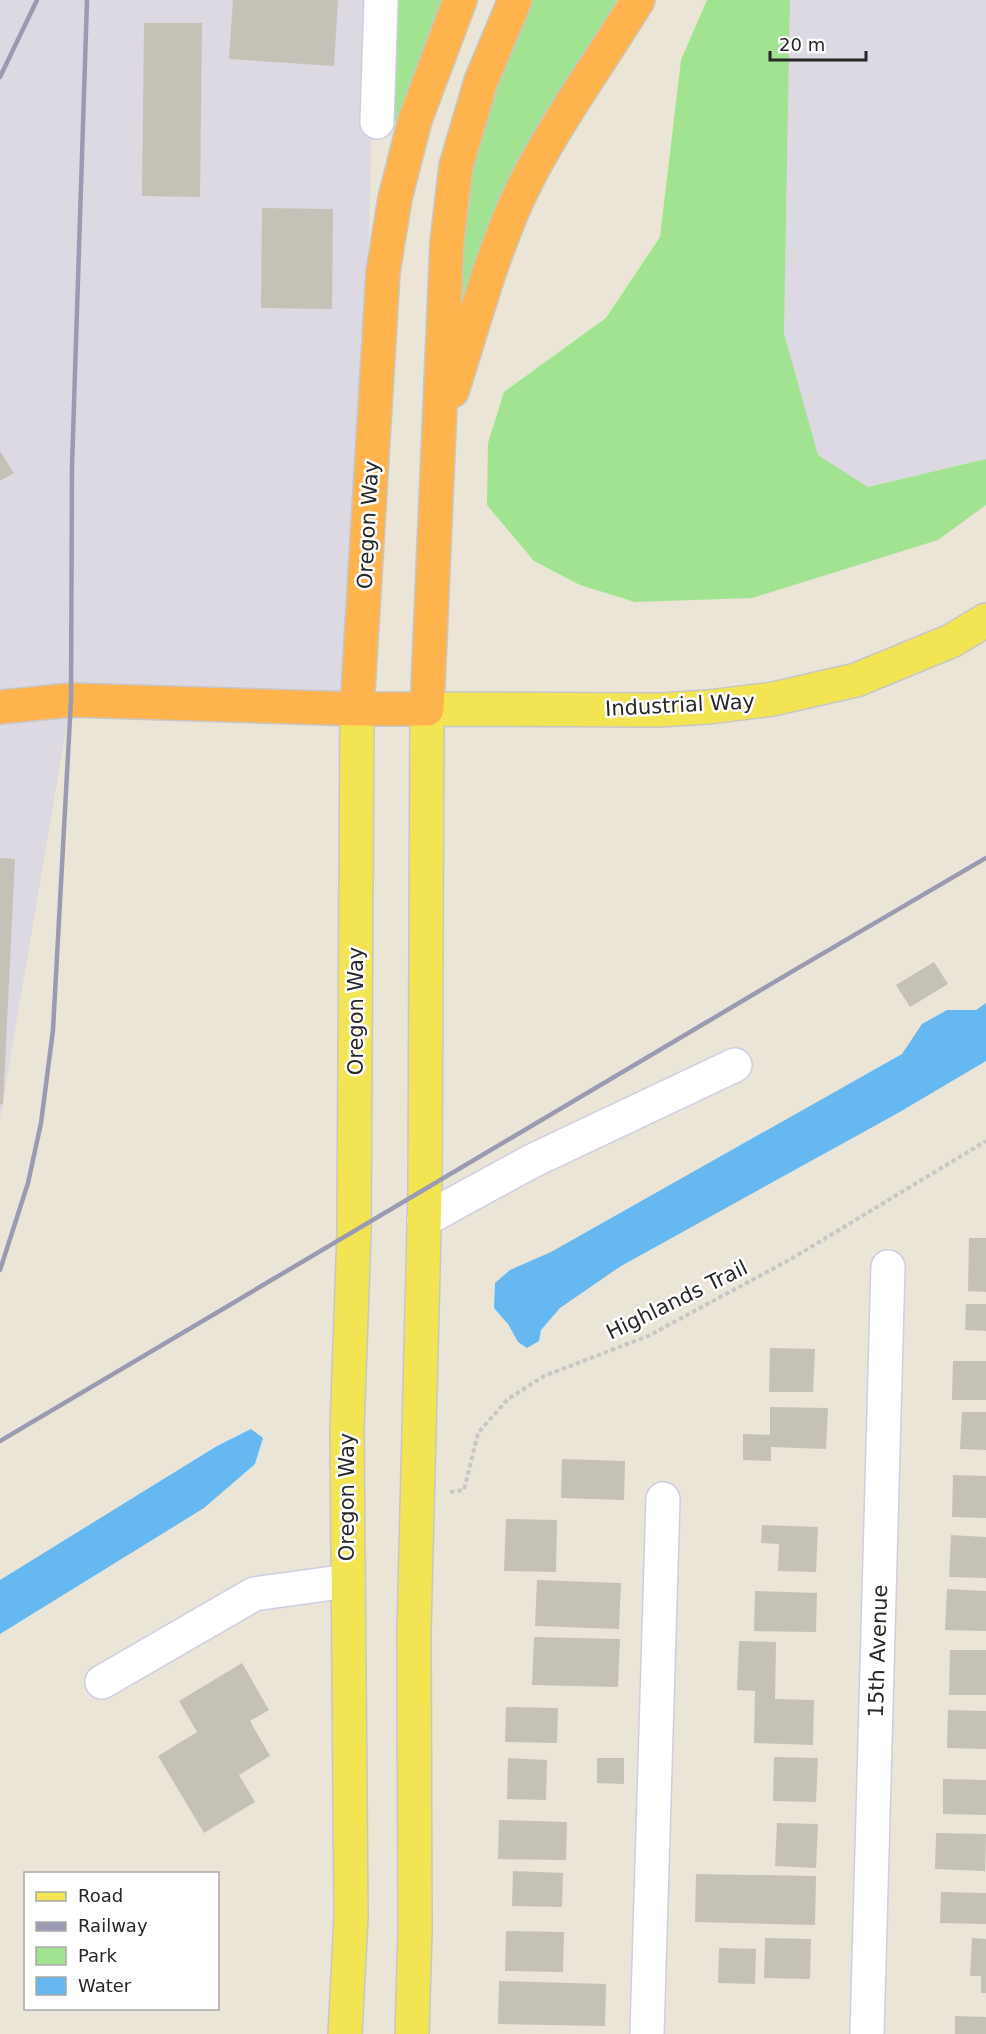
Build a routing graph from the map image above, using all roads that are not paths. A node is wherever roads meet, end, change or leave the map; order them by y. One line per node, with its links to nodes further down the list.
1 (381, 0): 5 (street)
2 (460, 0): 9 (highway, Oregon Way)
3 (515, 0): 6 (highway)
4 (638, 0): 6 (highway)
5 (377, 122)
6 (439, 432): 10 (highway)
7 (986, 620): 10 (main road, Industrial Way)
8 (0, 707): 9 (highway, Industrial Way)
9 (357, 709): 10 (highway, Industrial Way); 15 (main road, Oregon Way)
10 (427, 709): 12 (main road)
11 (735, 1065): 12 (street)
12 (424, 1220): 18 (main road)
13 (888, 1267): 20 (street, 15th Avenue)
14 (663, 1499): 19 (street)
15 (348, 1581): 16 (street); 17 (main road, Oregon Way)
16 (102, 1682)
17 (345, 2034)
18 (412, 2034)
19 (647, 2034)
20 (867, 2034)

